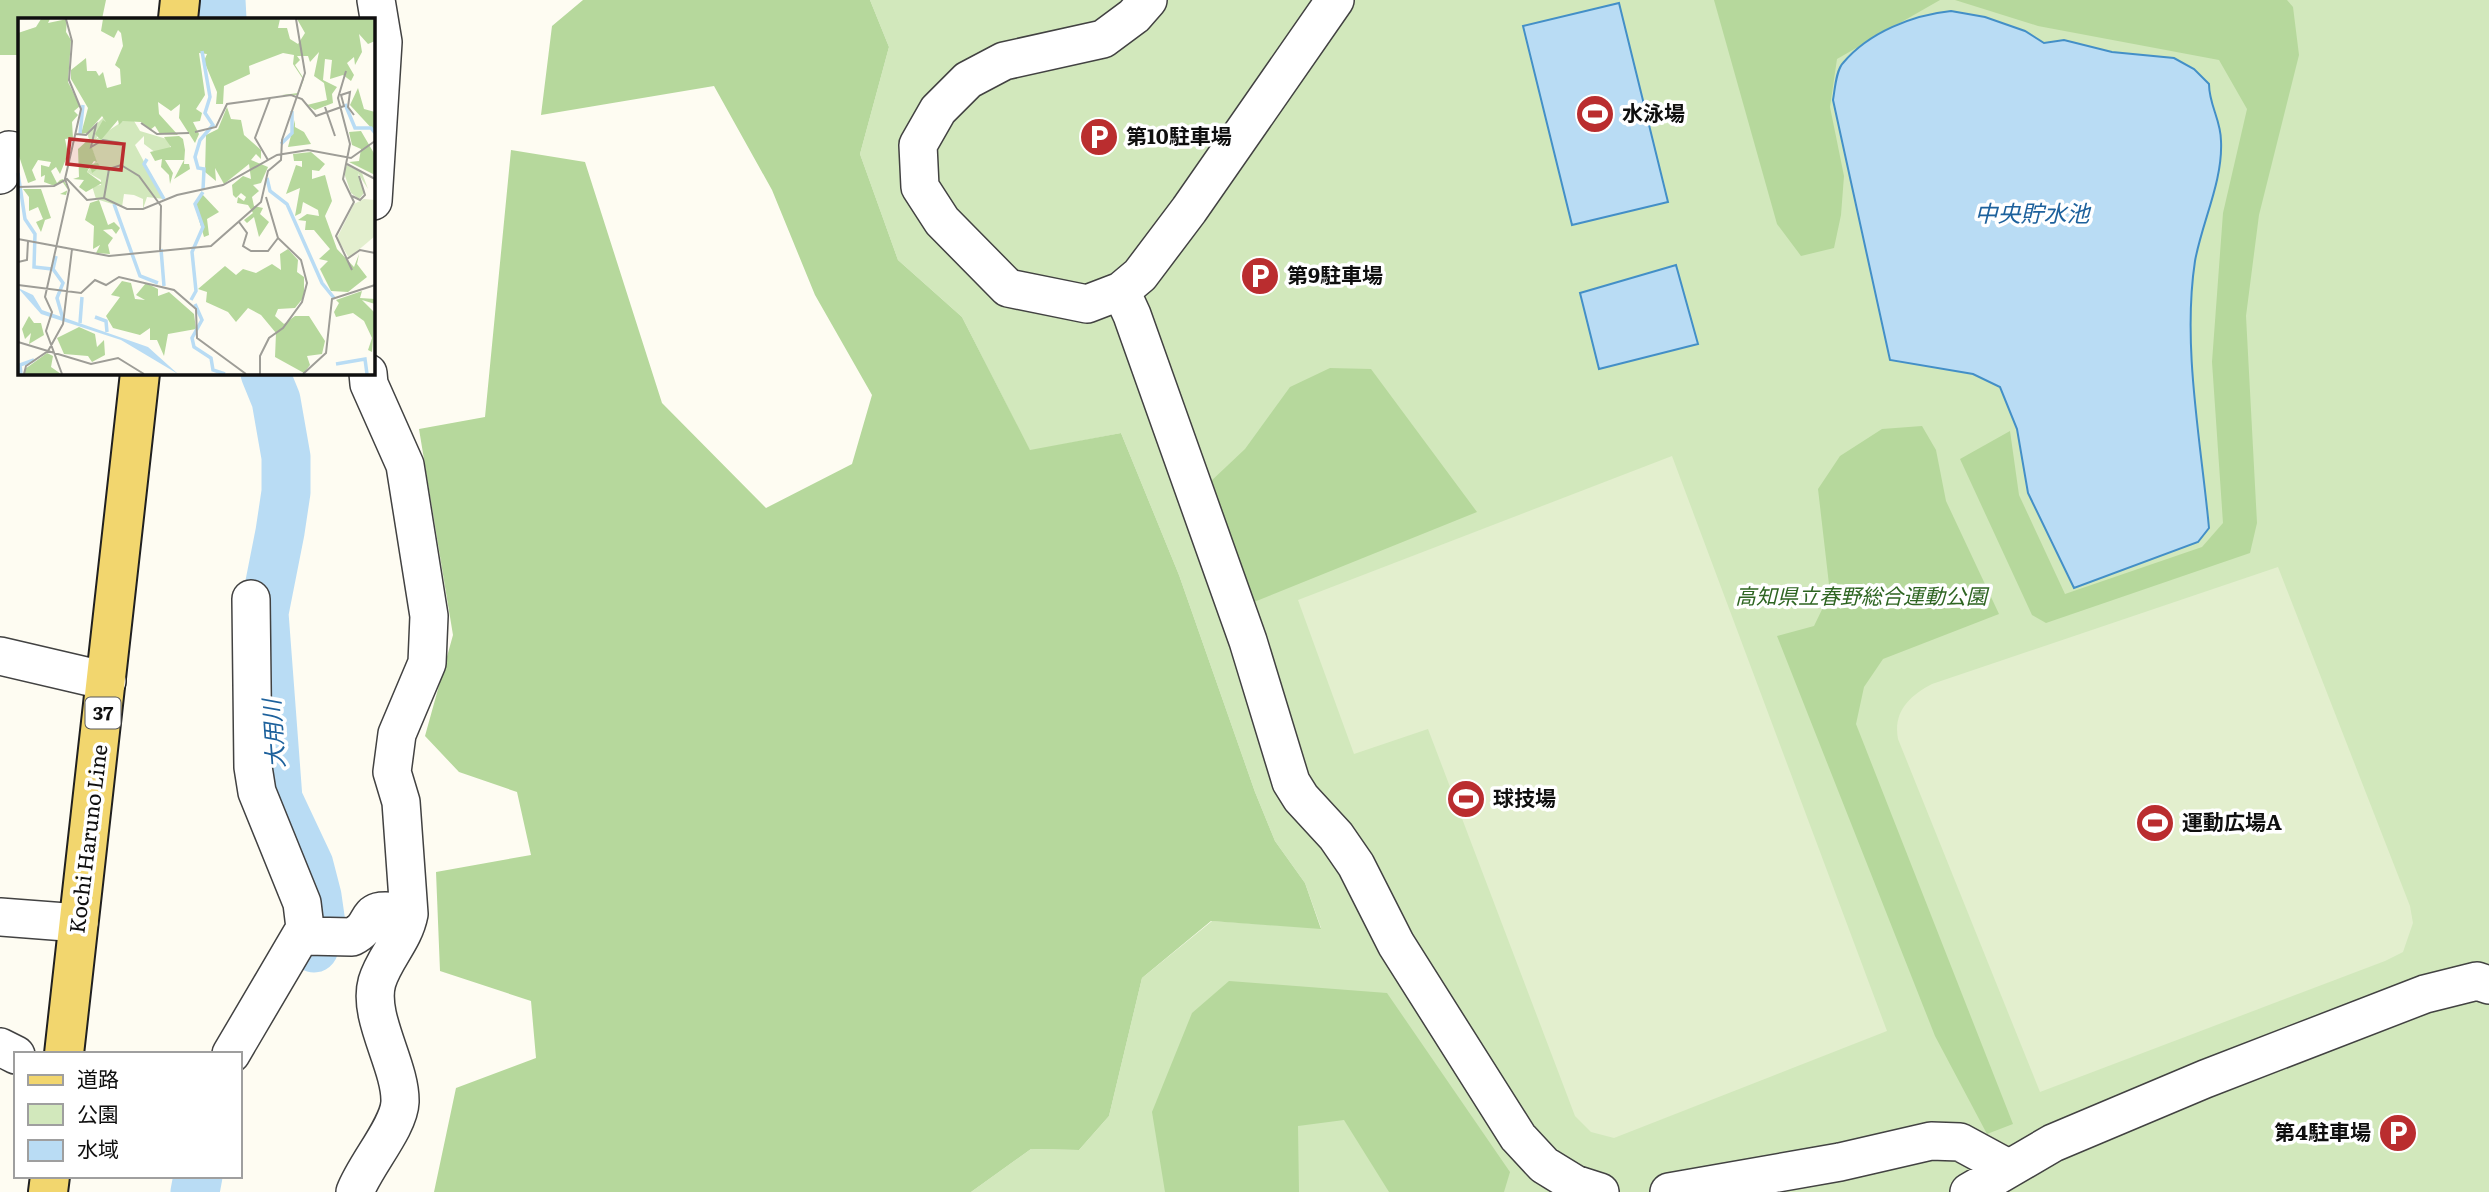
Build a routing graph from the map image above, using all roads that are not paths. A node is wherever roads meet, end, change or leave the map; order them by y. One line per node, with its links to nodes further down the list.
1 (180, 0): 5 (main road)
2 (376, 0): 8 (street)
3 (1148, 0): 9 (street)
4 (1335, 0): 9 (street)
5 (178, 18)
6 (18, 152): 7 (street)
7 (0, 175)
8 (374, 185)
9 (1121, 291): 24 (street)
10 (140, 374): 14 (main road, Kochi Haruno Line / 37)
11 (368, 374): 15 (street)
12 (251, 599): 18 (street)
13 (0, 656): 14 (street)
14 (107, 681): 17 (main road, Kochi Haruno Line / 37)
15 (410, 914): 18 (street); 23 (street)
16 (0, 917): 17 (street)
17 (79, 923): 20 (main road, Kochi Haruno Line / 37)
18 (318, 937): 21 (street)
19 (2489, 985): 22 (street)
20 (64, 1052)
21 (232, 1052)
22 (2008, 1168): 25 (street); 26 (street)
23 (355, 1192)
24 (1600, 1192)
25 (1669, 1192)
26 (1969, 1192)

